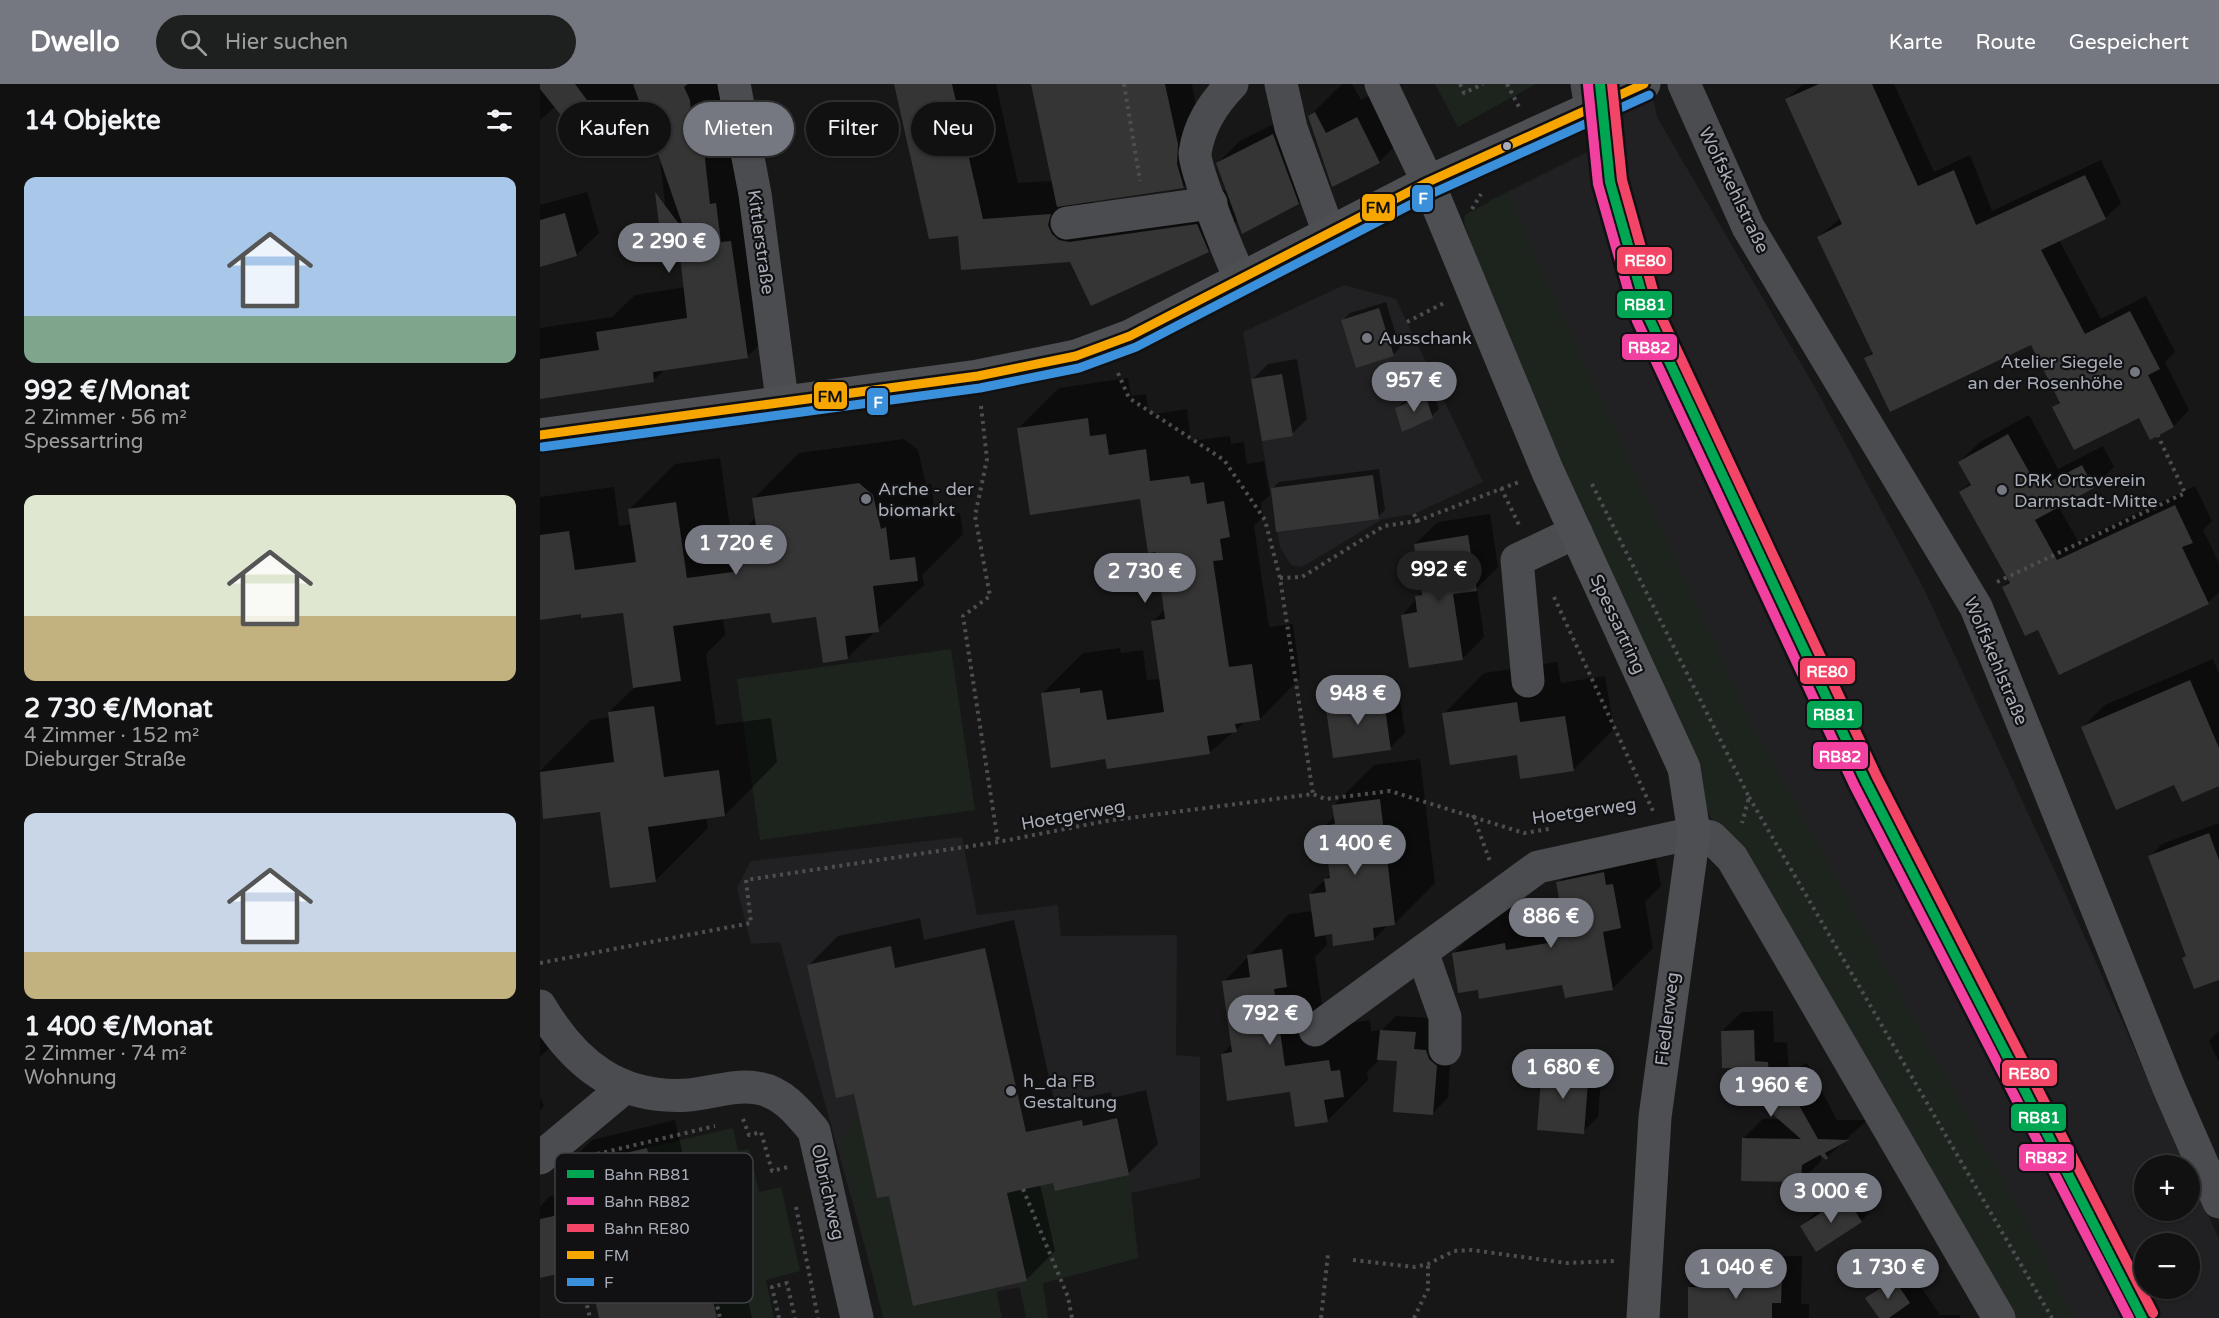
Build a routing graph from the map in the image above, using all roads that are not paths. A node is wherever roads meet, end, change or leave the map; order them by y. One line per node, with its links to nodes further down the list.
1 (734, 84): 13 (street, Kittlerstraße)
2 (1232, 84): 9 (street)
3 (1281, 84): 11 (street)
4 (1381, 84): 8 (main road, Spessartring)
5 (1644, 84): 7 (main road)
6 (1684, 84): 25 (street, Wolfskehlstraße)
7 (1589, 96): 8 (main road)
8 (1428, 182): 11 (main road); 15 (main road, Spessartring)
9 (1211, 203): 10 (street); 12 (street)
10 (1067, 223)
11 (1329, 233): 12 (main road)
12 (1240, 280): 13 (main road)
13 (782, 400): 14 (main road)
14 (540, 435)
15 (1576, 532): 16 (street); 17 (main road, Spessartring)
16 (1528, 681)
17 (1684, 768): 18 (main road, Fiedlerweg)
18 (1694, 833): 19 (street); 26 (main road, Fiedlerweg); 30 (street)
19 (1422, 952): 21 (street); 22 (street)
20 (540, 1006): 23 (street, Olbrichweg)
21 (1315, 1030)
22 (1445, 1049)
23 (625, 1087): 24 (street); 27 (street, Olbrichweg)
24 (540, 1158)
25 (2219, 1202)
26 (1647, 1265): 28 (main road, Fiedlerweg); 29 (main road, Fiedlerweg)
27 (857, 1318)
28 (1643, 1318)
29 (1656, 1318)
30 (1999, 1318)

